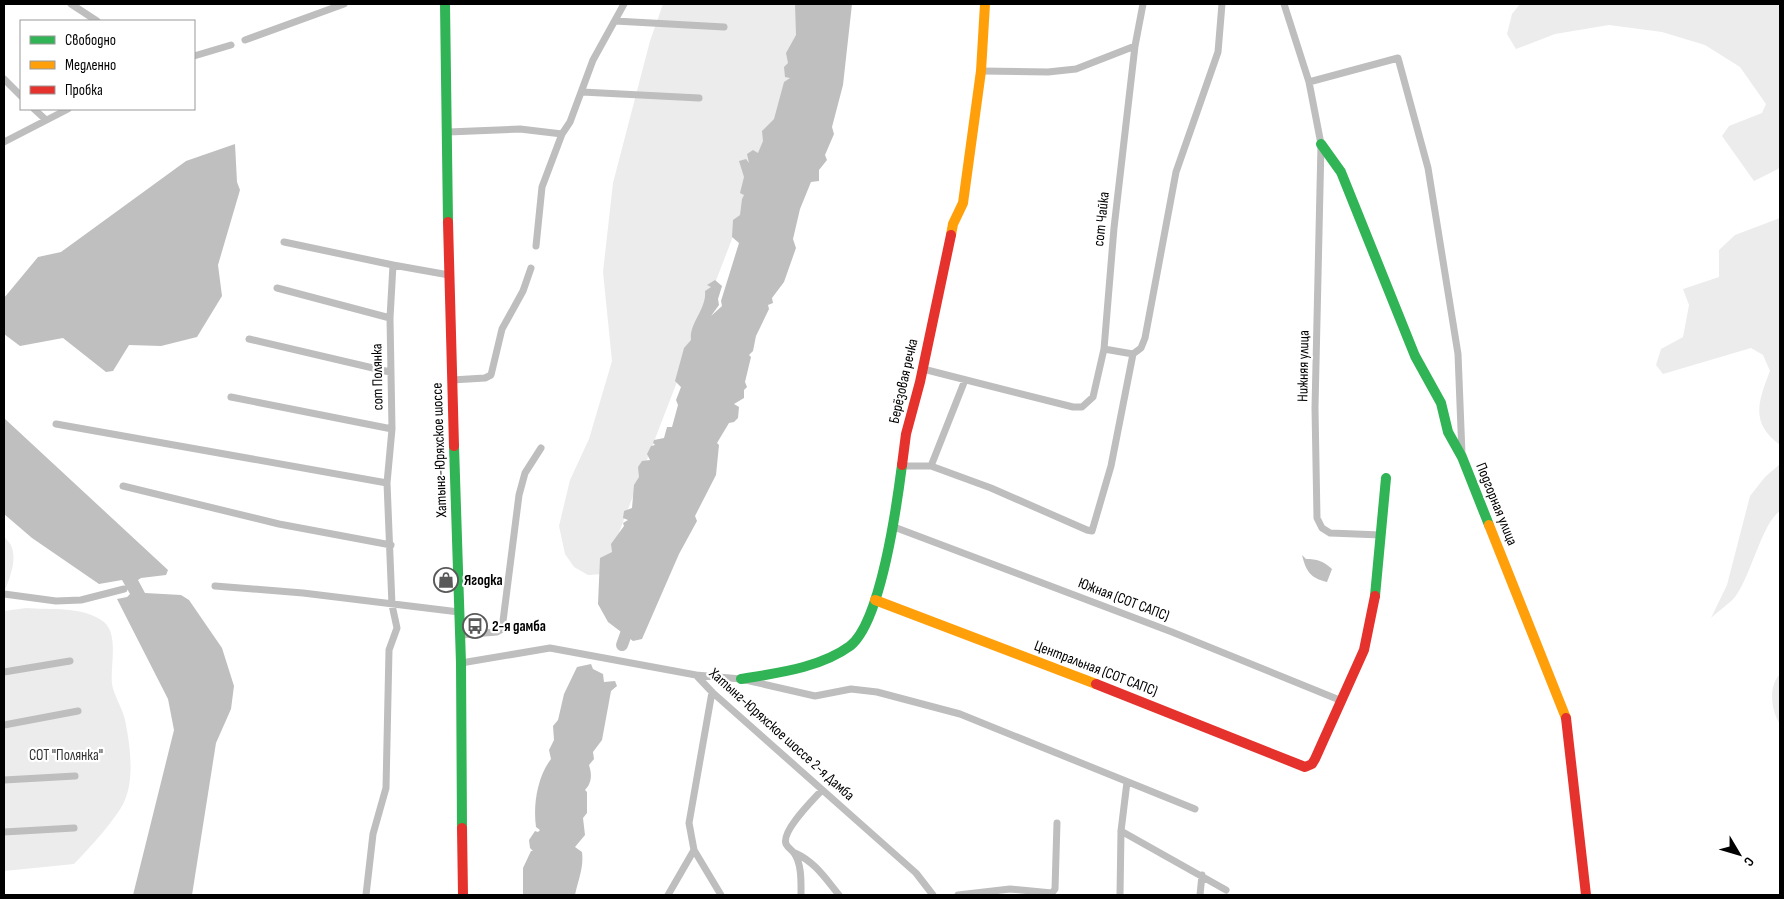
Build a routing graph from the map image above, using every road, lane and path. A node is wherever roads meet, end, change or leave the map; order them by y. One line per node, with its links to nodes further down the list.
1 (71, 4): 9 (street)
2 (344, 4): 12 (street)
3 (445, 4): 25 (street, Хатынг-Юряхское шоссе)
4 (624, 4): 10 (street)
5 (985, 4): 16 (street, Берёзовая речка)
6 (1143, 4): 14 (street, сот Чайка)
7 (1222, 4): 38 (street)
8 (1284, 4): 18 (street, Нижняя улица)
9 (95, 20)
10 (615, 21): 11 (street); 19 (street)
11 (724, 27)
12 (245, 40)
13 (231, 45): 15 (street)
14 (1135, 46): 16 (street); 37 (street, сот Чайка)
15 (195, 56)
16 (981, 72): 39 (street, Берёзовая речка)
17 (4, 79): 20 (street)
18 (1310, 82): 28 (street, Нижняя улица); 47 (street)
19 (582, 92): 21 (street); 26 (street)
20 (20, 95)
21 (699, 98)
22 (35, 110): 24 (street)
23 (66, 110): 24 (street)
24 (44, 119): 27 (street)
25 (448, 132): 26 (street); 33 (street, Хатынг-Юряхское шоссе)
26 (562, 134): 30 (street)
27 (4, 142)
28 (1321, 144): 47 (street, Подгорная улица); 54 (street, Нижняя улица)
29 (284, 242): 31 (street)
30 (536, 246)
31 (393, 265): 33 (street); 35 (street, сот Полянка)
32 (532, 268): 41 (street)
33 (449, 276): 41 (street, Хатынг-Юряхское шоссе)
34 (277, 288): 35 (street)
35 (390, 318): 40 (street, сот Полянка)
36 (249, 339): 40 (street)
37 (1104, 349): 38 (street); 42 (street, сот Чайка)
38 (1133, 354): 49 (street)
39 (922, 369): 42 (street); 48 (street, Берёзовая речка)
40 (390, 372): 45 (street, сот Полянка)
41 (452, 380): 61 (street, Хатынг-Юряхское шоссе)
42 (965, 380): 49 (street)
43 (231, 397): 45 (street)
44 (56, 424): 51 (street)
45 (392, 429): 51 (street, сот Полянка)
46 (540, 448): 62 (street)
47 (1462, 457): 95 (street, Подгорная улица)
48 (902, 466): 49 (street); 53 (street, Берёзовая речка)
49 (931, 466)
50 (1386, 478): 54 (street)
51 (387, 482): 55 (street, сот Полянка)
52 (123, 486): 55 (street)
53 (894, 527): 59 (street, Берёзовая речка); 69 (street, Южная (СОТ САПС))
54 (1381, 535): 69 (street)
55 (391, 545): 60 (street, сот Полянка)
56 (215, 586): 60 (street)
57 (124, 589): 58 (street)
58 (4, 594)
59 (875, 600): 67 (street, Берёзовая речка); 69 (street, Центральная (СОТ САПС))
60 (392, 605): 61 (street); 86 (street, сот Полянка)
61 (459, 612): 62 (street, Хатынг-Юряхское шоссе)
62 (460, 635): 64 (street, Хатынг-Юряхское шоссе)
63 (70, 661): 65 (street)
64 (461, 663): 66 (street, Хатынг-Юряхское шоссе 2-я Дамба); 87 (street, Хатынг-Юряхское шоссе)
65 (4, 672)
66 (696, 674): 67 (street); 68 (street, Хатынг-Юряхское шоссе 2-я Дамба)
67 (741, 679): 74 (street)
68 (712, 692): 75 (street, Хатынг-Юряхское шоссе 2-я Дамба); 81 (street)
69 (1342, 701)
70 (78, 712): 71 (street)
71 (4, 724)
72 (74, 776): 73 (street)
73 (4, 780)
74 (1128, 782): 76 (street); 79 (street)
75 (822, 790): 82 (street); 91 (street, Хатынг-Юряхское шоссе 2-я Дамба)
76 (1195, 809)
77 (1057, 824): 92 (street)
78 (74, 828): 80 (street)
79 (1121, 831): 83 (street); 93 (street)
80 (4, 832)
81 (694, 850): 85 (street); 88 (street)
82 (795, 853): 89 (street); 90 (street)
83 (1202, 876): 84 (street); 94 (street)
84 (1226, 890)
85 (670, 893)
86 (366, 895)
87 (463, 895)
88 (721, 895)
89 (801, 895)
90 (838, 895)
91 (933, 895)
92 (958, 895)
93 (1120, 895)
94 (1200, 895)
95 (1586, 895)

